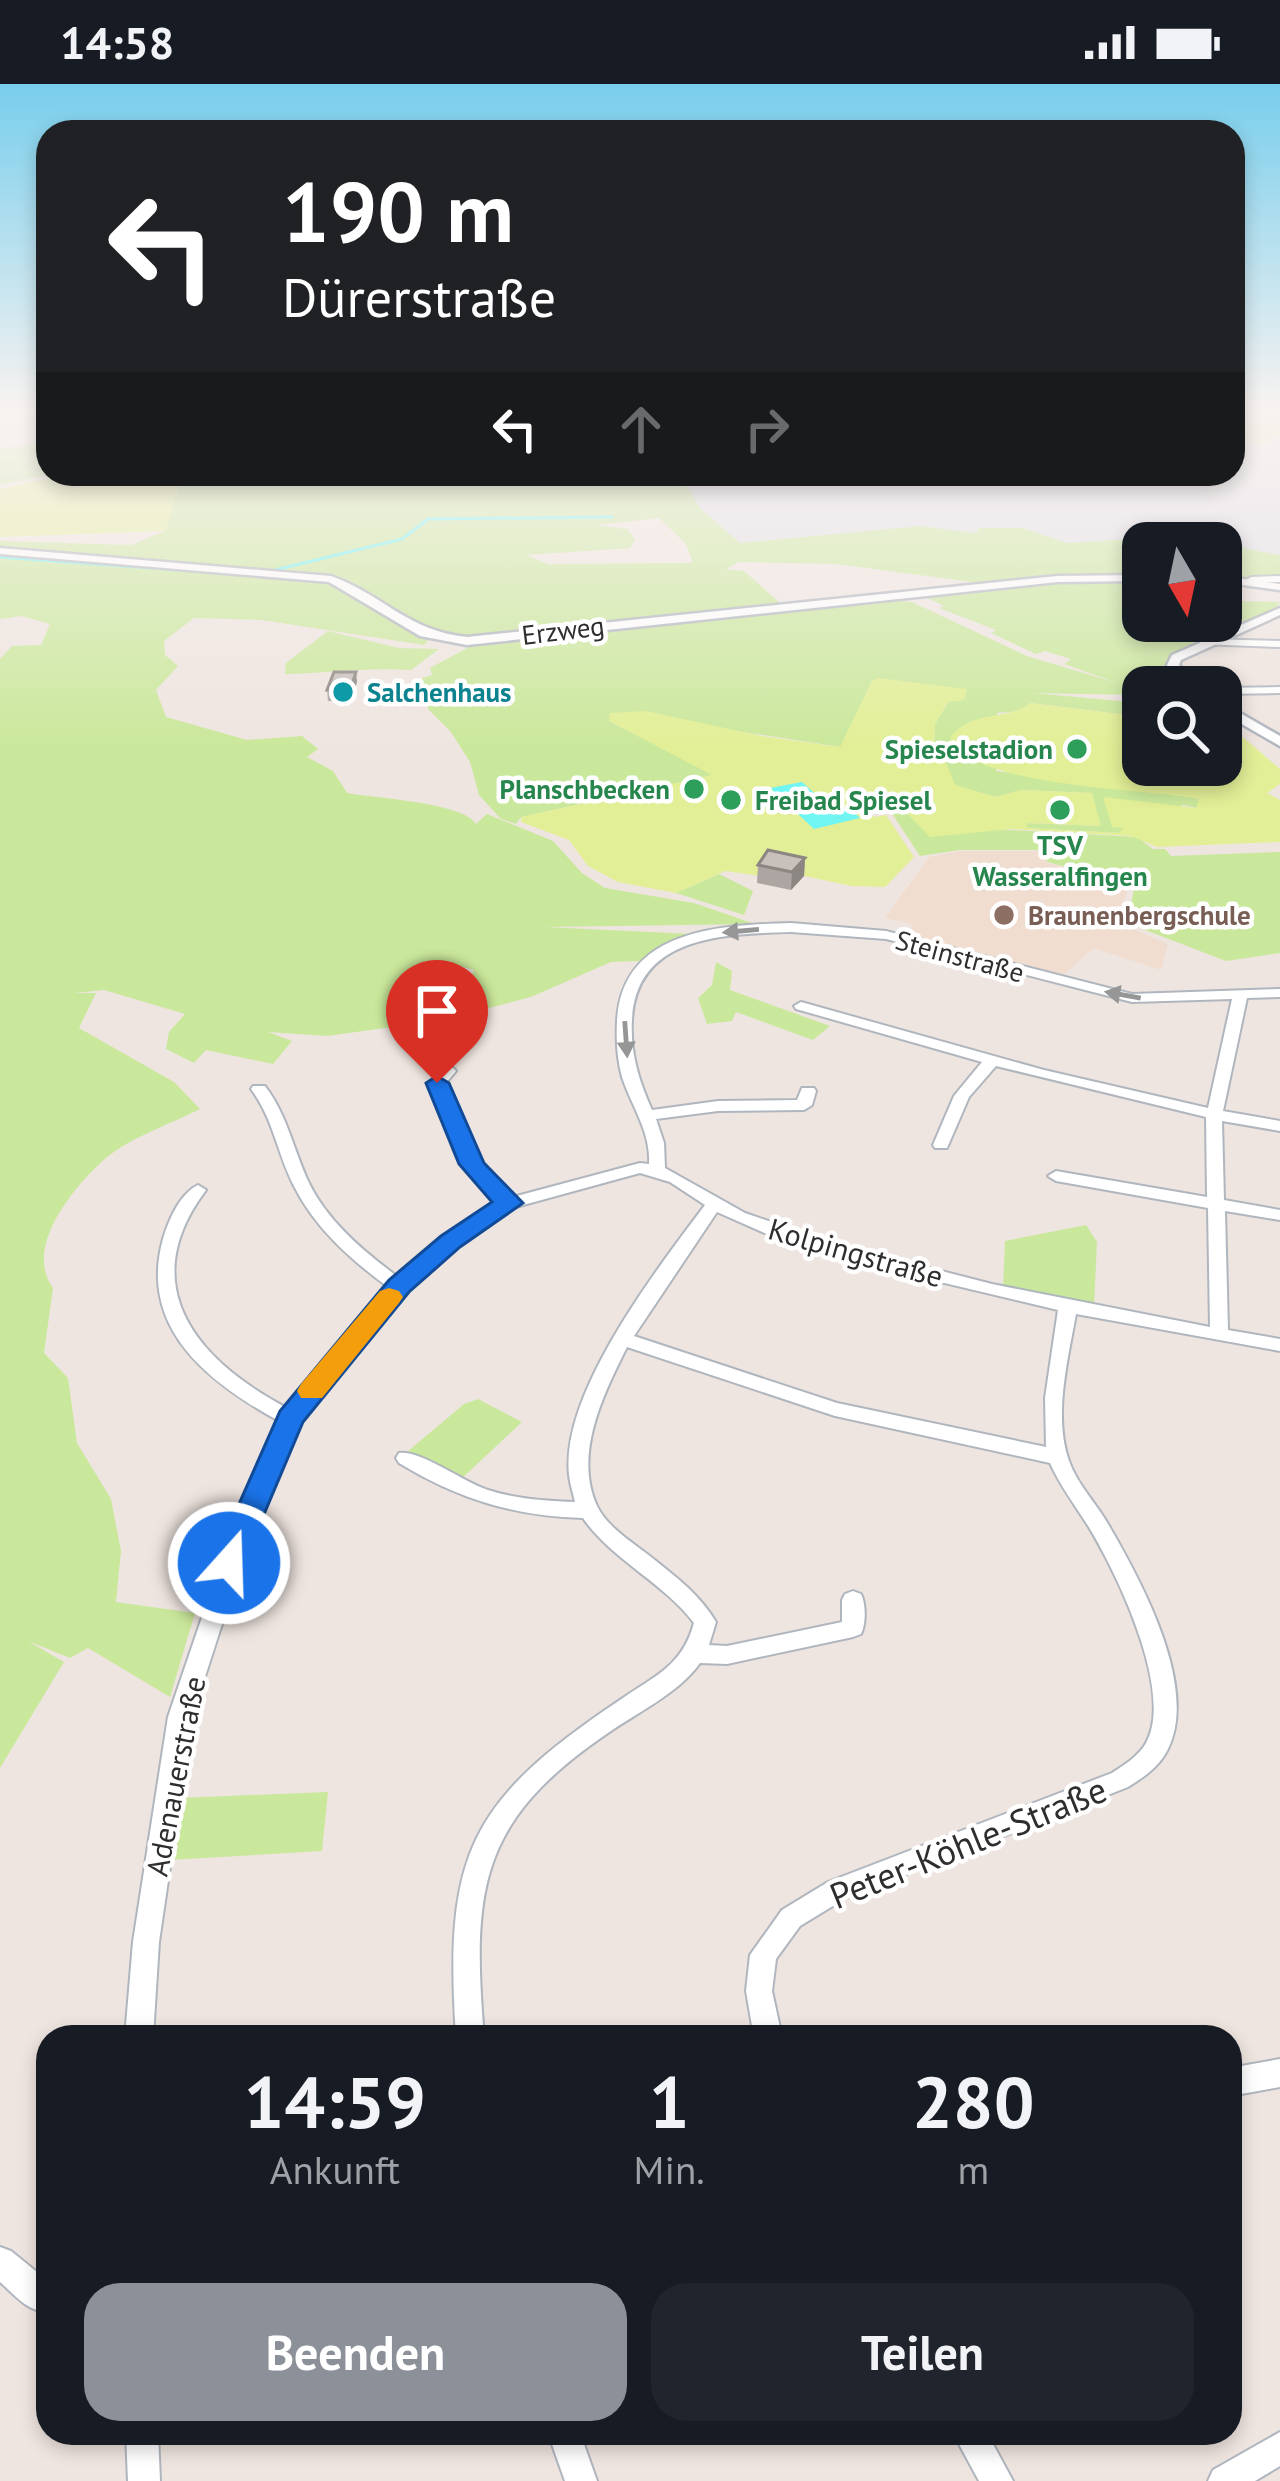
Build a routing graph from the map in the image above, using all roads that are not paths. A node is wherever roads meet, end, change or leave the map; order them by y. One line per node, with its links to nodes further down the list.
1 (0, 551): 2 (street, Erzweg)
2 (1122, 578)
3 (1242, 580): 4 (street)
4 (1280, 583)
5 (1280, 611): 6 (street)
6 (1242, 626)
7 (1204, 642): 8 (street); 9 (street)
8 (1280, 644)
9 (1174, 666)
10 (1280, 690): 11 (street)
11 (1242, 691)
12 (1242, 719): 13 (street)
13 (1280, 742)
14 (1280, 993): 15 (street, Steinstraße)
15 (1240, 997): 21 (street); 22 (street, Steinstraße, one-way to 22)
16 (801, 1006): 17 (street)
17 (992, 1060): 21 (street); 24 (street)
18 (448, 1071): 28 (street)
19 (259, 1089): 32 (street)
20 (808, 1090): 22 (street)
21 (1214, 1116): 23 (street); 30 (street)
22 (645, 1117): 25 (street)
23 (1280, 1126)
24 (941, 1145)
25 (657, 1169): 28 (street, Adenauerstraße); 29 (street, Kolpingstraße)
26 (1057, 1176): 30 (street)
27 (198, 1190): 37 (street)
28 (510, 1203): 32 (street, Adenauerstraße)
29 (714, 1204): 33 (street, Kolpingstraße); 35 (street)
30 (1213, 1206): 31 (street); 34 (street)
31 (1280, 1216)
32 (399, 1286): 37 (street, Adenauerstraße)
33 (1068, 1306): 34 (street, Kolpingstraße); 38 (street, Peter-Köhle-Straße)
34 (1220, 1335): 36 (street, Kolpingstraße)
35 (624, 1339): 38 (street); 40 (street)
36 (1280, 1345)
37 (290, 1418): 43 (street, Adenauerstraße)
38 (1057, 1456): 45 (street, Peter-Köhle-Straße)
39 (406, 1458): 40 (street)
40 (588, 1510): 42 (street)
41 (853, 1600): 42 (street)
42 (699, 1654): 44 (street)
43 (140, 2025)
44 (469, 2025)
45 (766, 2025)
46 (1280, 2072): 47 (street)
47 (1242, 2080)
48 (0, 2262): 49 (street)
49 (36, 2294)
50 (142, 2445): 54 (street)
51 (568, 2445): 55 (street)
52 (976, 2445): 56 (street)
53 (1280, 2448): 57 (street)
54 (144, 2481)
55 (581, 2481)
56 (997, 2481)
57 (1223, 2481)

